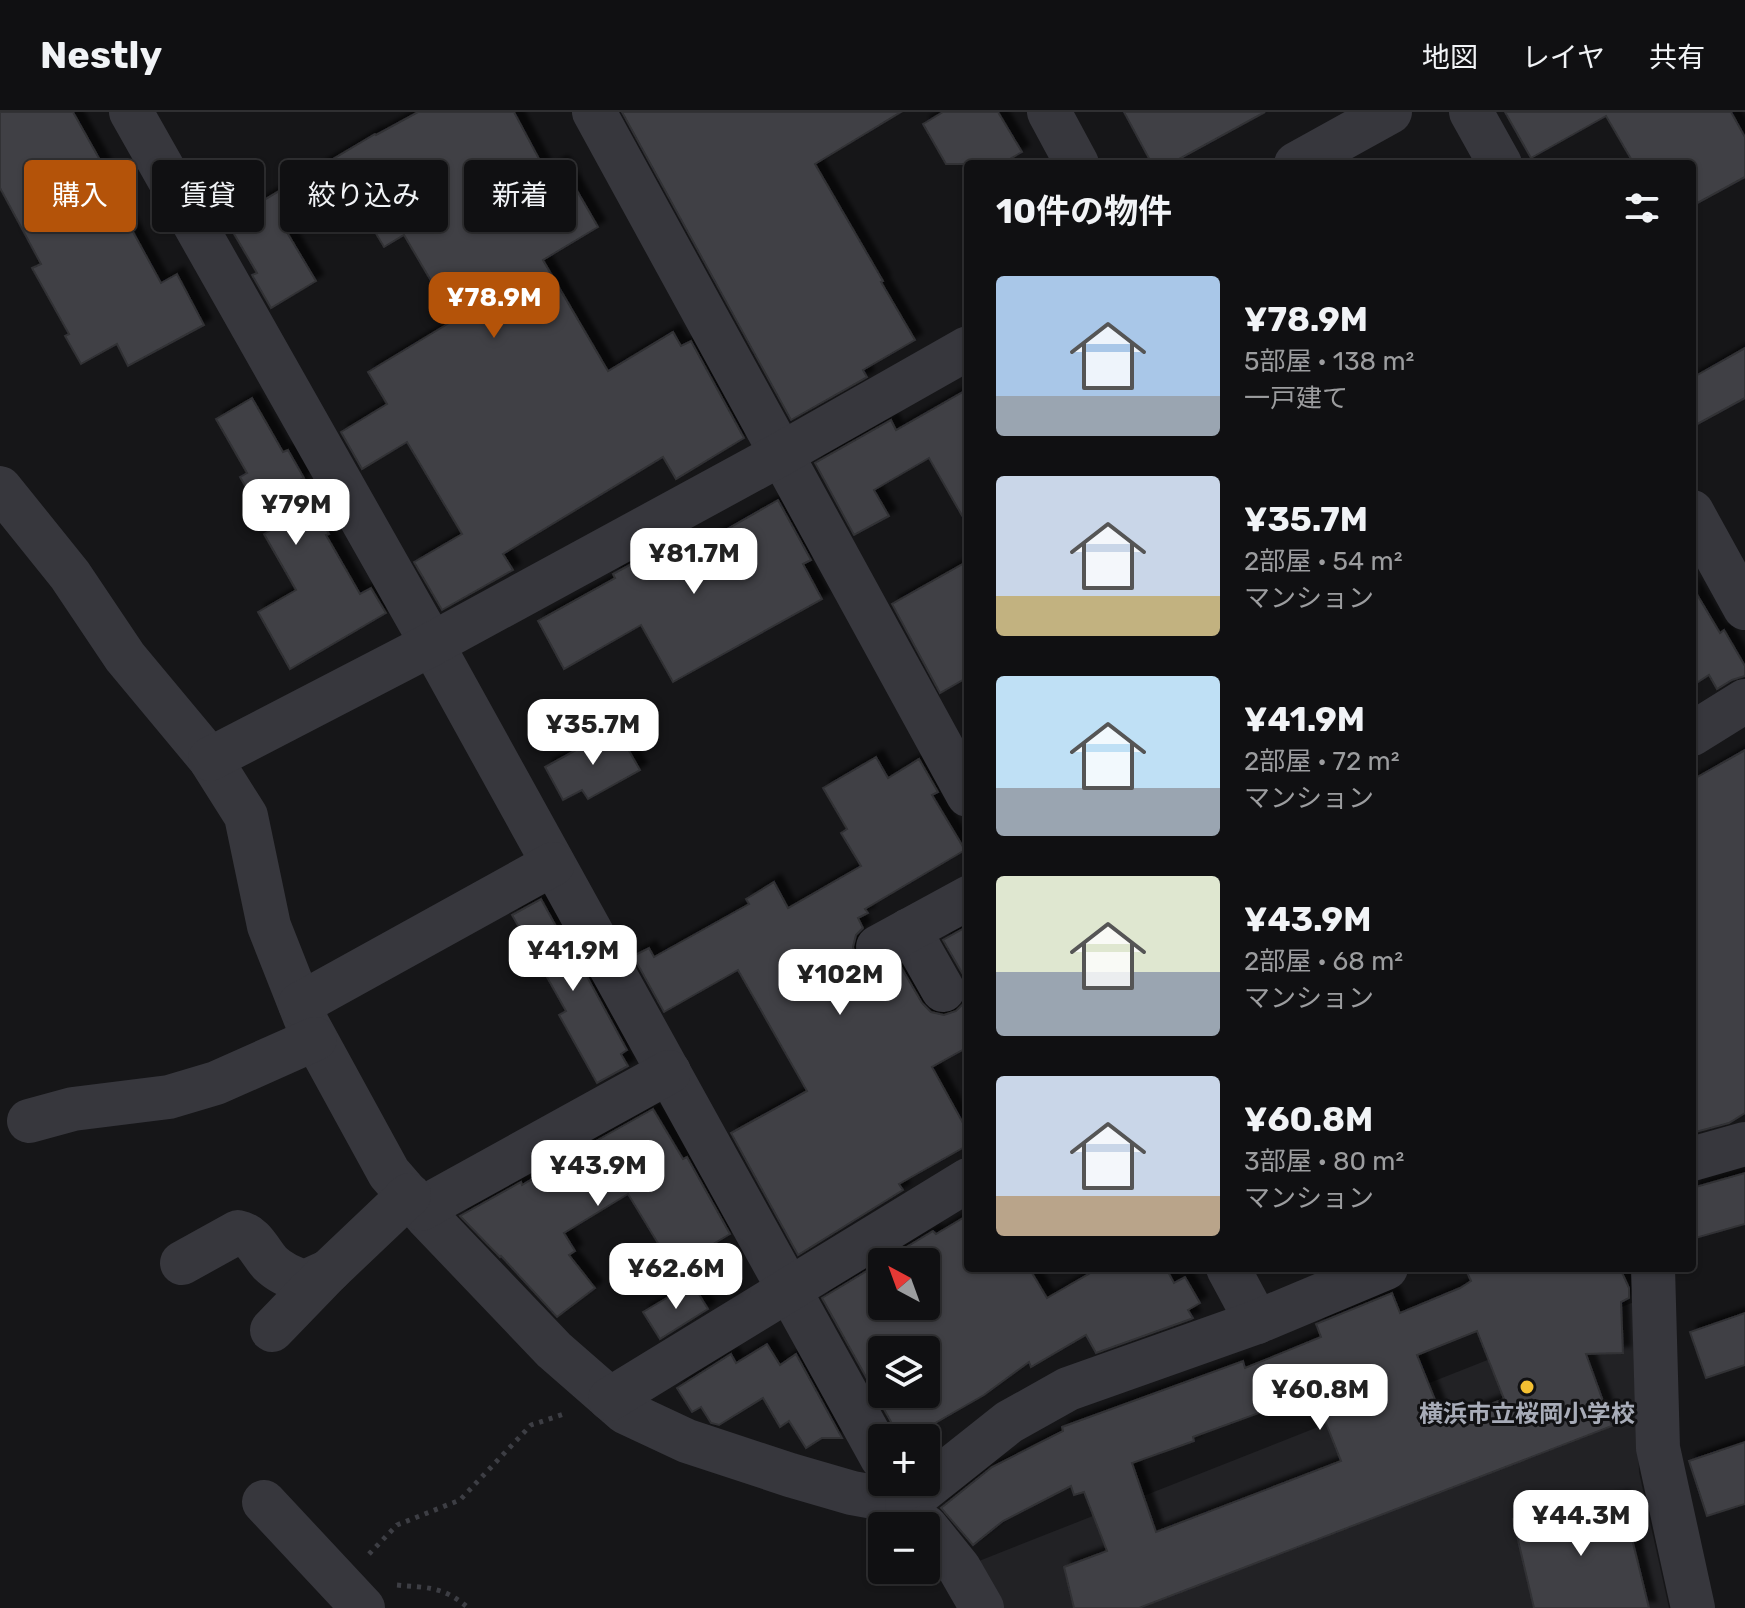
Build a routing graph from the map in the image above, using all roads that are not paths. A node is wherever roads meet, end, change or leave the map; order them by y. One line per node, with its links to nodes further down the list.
1 (131, 112): 14 (street)
2 (594, 112): 10 (street)
3 (1049, 112): 6 (street)
4 (1390, 112): 7 (street)
5 (1471, 112): 8 (street)
6 (1075, 160)
7 (1303, 160)
8 (1498, 160)
9 (964, 350): 10 (street)
10 (781, 454): 14 (street); 18 (street)
11 (0, 488): 17 (street)
12 (1696, 519): 13 (street)
13 (1745, 608)
14 (432, 644): 17 (street); 19 (street)
15 (1745, 701): 16 (street)
16 (1696, 732)
17 (210, 759): 22 (street)
18 (964, 788)
19 (553, 864): 22 (street); 23 (street)
20 (964, 900): 21 (street)
21 (943, 990)
22 (308, 1021): 24 (street); 28 (street)
23 (669, 1072): 28 (street); 34 (street)
24 (29, 1121)
25 (1745, 1144): 26 (street)
26 (1696, 1158)
27 (964, 1182): 34 (street)
28 (415, 1202): 30 (street); 37 (street)
29 (182, 1263): 30 (street)
30 (329, 1271): 36 (street)
31 (1230, 1272): 35 (street)
32 (1376, 1272): 35 (street)
33 (1653, 1272): 43 (street)
34 (789, 1290): 37 (street); 38 (street)
35 (1257, 1322): 40 (street)
36 (272, 1330)
37 (610, 1399): 40 (street)
38 (868, 1433)
39 (264, 1502): 41 (street)
40 (913, 1509): 42 (street)
41 (378, 1602)
42 (982, 1608)
43 (1693, 1608)

